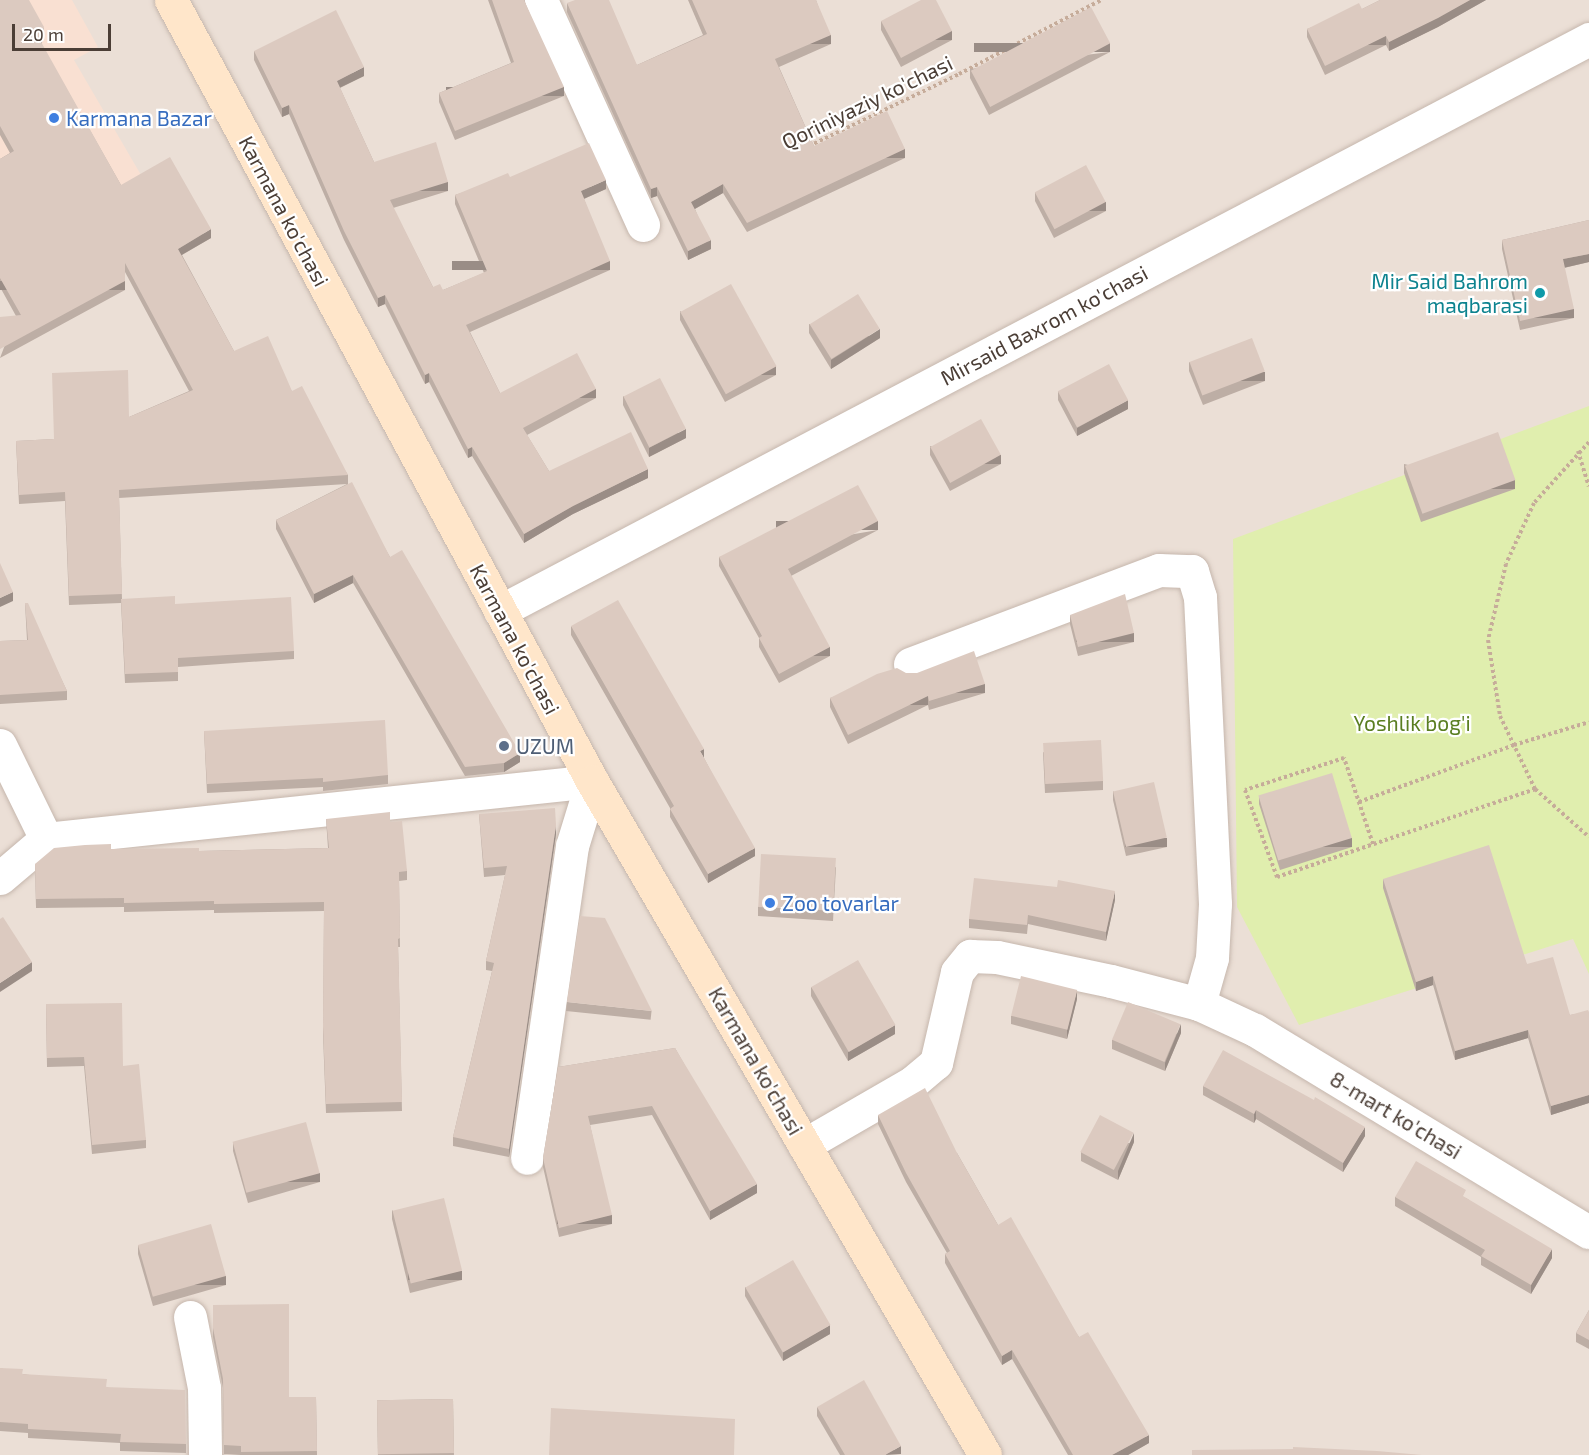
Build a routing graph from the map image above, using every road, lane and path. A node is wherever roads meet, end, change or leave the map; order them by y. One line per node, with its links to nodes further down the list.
1 (171, 0): 10 (main road, Karmana ko'chasi)
2 (1101, 0): 5 (path, Qoriniyaziy ko'chasi)
3 (549, 3): 6 (street)
4 (1589, 39): 10 (street, Mirsaid Baxrom ko'chasi)
5 (801, 150)
6 (643, 225)
7 (1589, 442): 8 (path)
8 (1578, 451): 9 (path); 14 (path)
9 (1589, 486)
10 (500, 611): 15 (main road, Karmana ko'chasi)
11 (910, 664): 22 (street)
12 (1589, 722): 14 (path)
13 (0, 745): 19 (street)
14 (1514, 745): 16 (path); 17 (path)
15 (592, 781): 19 (street); 23 (main road, Karmana ko'chasi); 24 (street)
16 (1536, 789): 18 (path); 20 (path)
17 (1359, 802): 20 (path); 20 (path)
18 (1589, 837)
19 (46, 839): 21 (street)
20 (1373, 844)
21 (0, 878)
22 (1199, 1004): 23 (street, 8-mart ko'chasi); 25 (street, 8-mart ko'chasi)
23 (804, 1145): 28 (main road, Karmana ko'chasi)
24 (527, 1158)
25 (1589, 1232)
26 (190, 1317): 27 (street)
27 (205, 1455)
28 (985, 1455)

